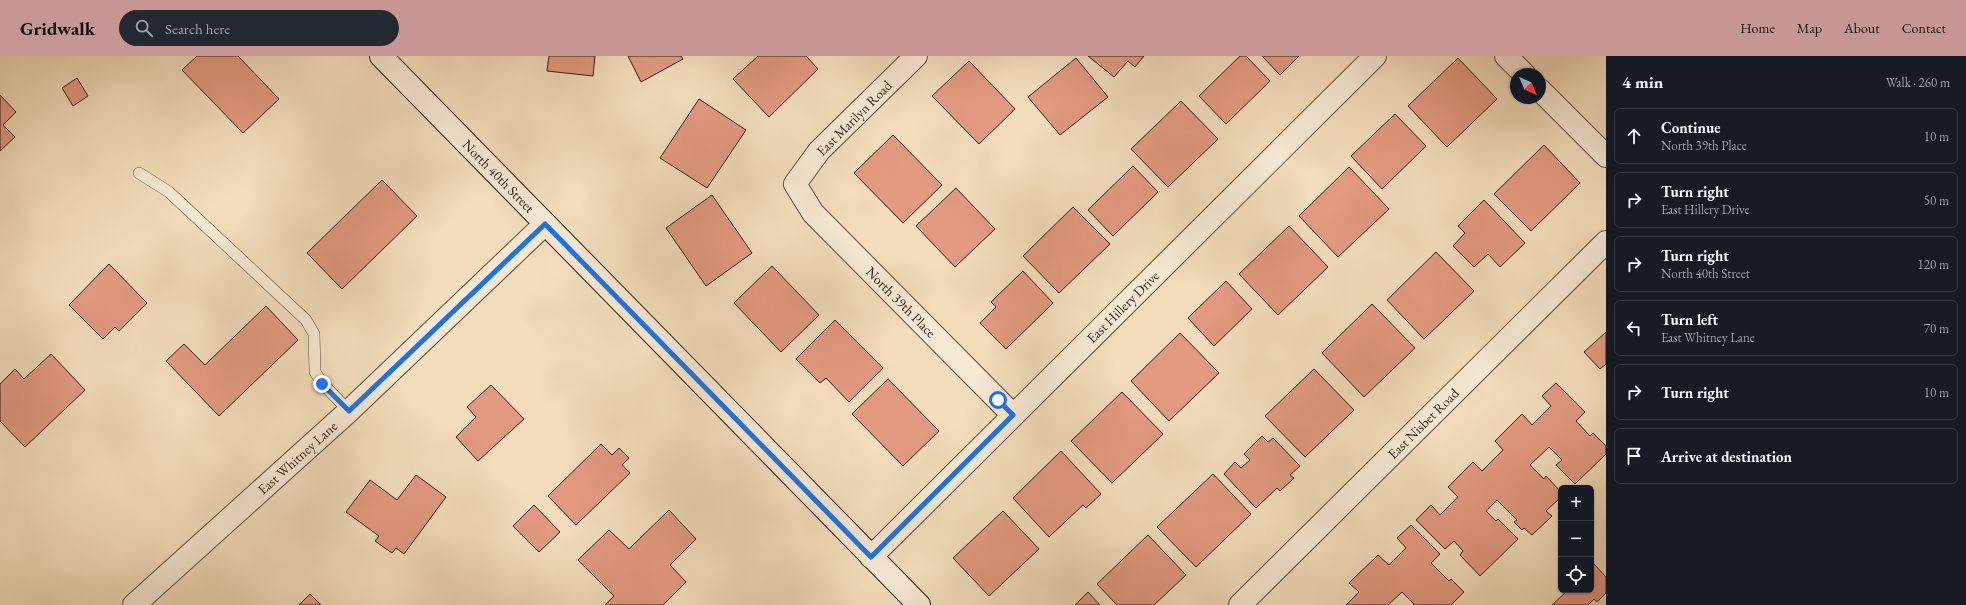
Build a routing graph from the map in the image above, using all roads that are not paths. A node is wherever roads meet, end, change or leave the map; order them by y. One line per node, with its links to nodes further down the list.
1 (381, 56): 10 (street, North 40th Street)
2 (916, 56): 9 (street, East Marilyn Road)
3 (1375, 56): 13 (street, East Hillery Drive)
4 (1506, 56): 5 (street)
5 (1518, 68)
6 (1546, 96): 7 (street)
7 (1606, 156)
8 (139, 173): 12 (lane)
9 (795, 184): 13 (street, North 39th Place)
10 (545, 224): 12 (street, East Whitney Lane); 14 (street, North 40th Street)
11 (1606, 242): 17 (street, East Nisbet Road)
12 (349, 411): 15 (street, East Whitney Lane)
13 (1013, 415): 14 (street, East Hillery Drive)
14 (871, 557): 16 (street, North 40th Street)
15 (134, 605)
16 (919, 605)
17 (1240, 605)

